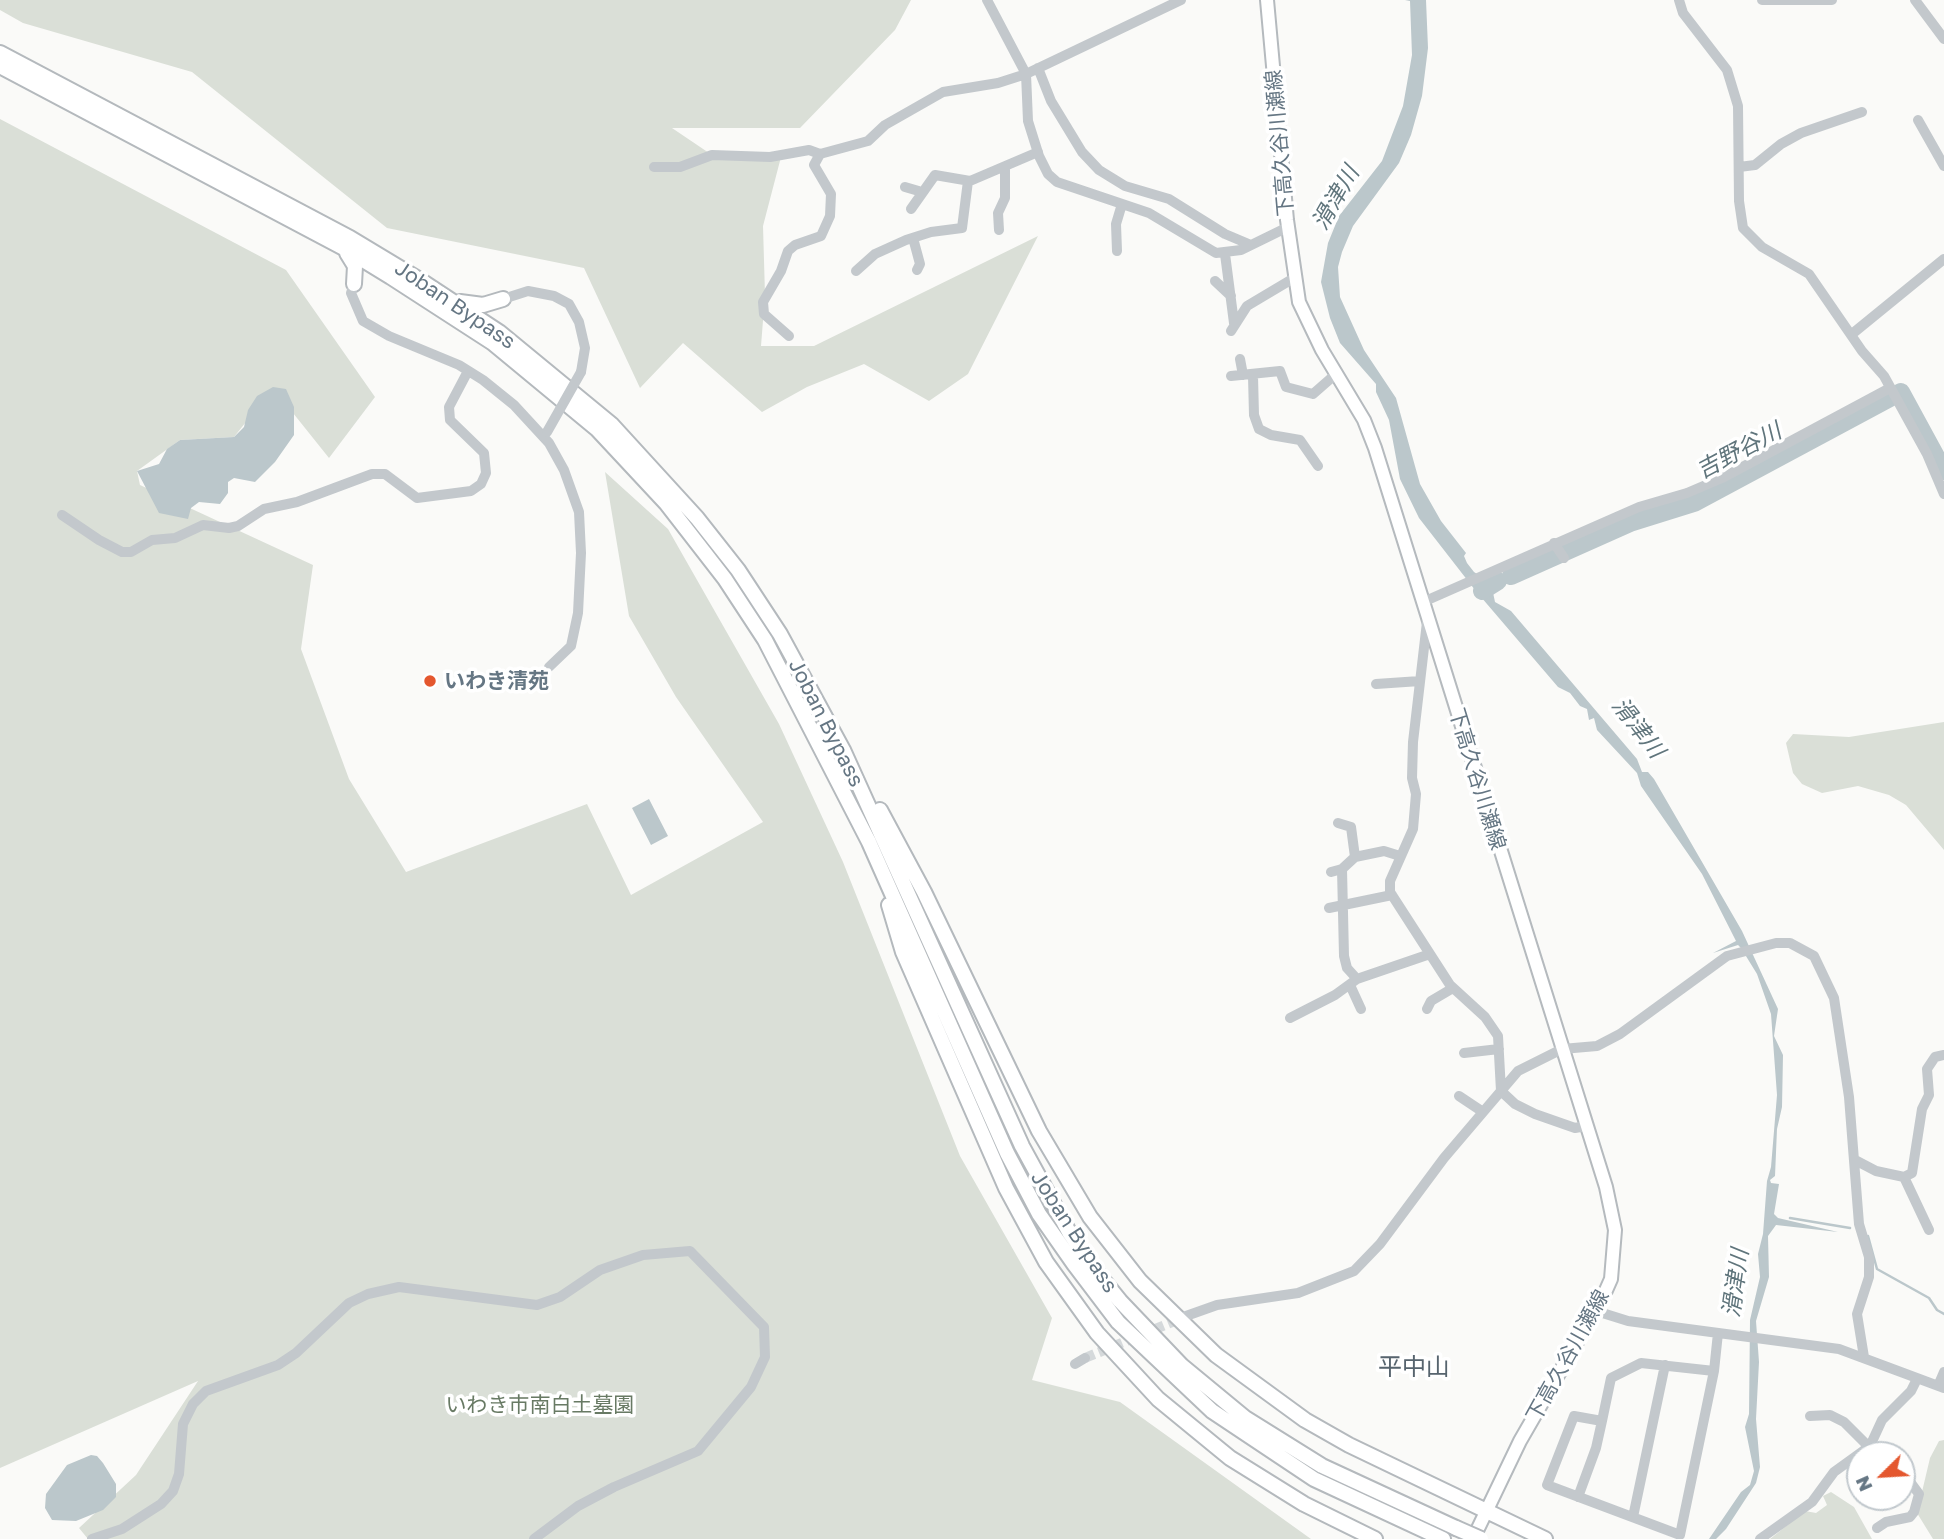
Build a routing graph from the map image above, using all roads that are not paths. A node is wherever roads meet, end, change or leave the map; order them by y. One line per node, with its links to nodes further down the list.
1 (987, 0): 12 (street)
2 (1181, 0): 11 (street)
3 (1267, 0): 28 (main road, 下高久谷川瀬線)
4 (1679, 0): 20 (street)
5 (1762, 0): 6 (street)
6 (1832, 0)
7 (1915, 0): 8 (street)
8 (1944, 39)
9 (0, 52): 44 (highway, Joban Bypass)
10 (0, 66): 32 (highway, Joban Bypass)
11 (1038, 68): 12 (street); 31 (street)
12 (1026, 74): 15 (street); 16 (street)
13 (1862, 112): 20 (street)
14 (1918, 120): 17 (street)
15 (1038, 152): 19 (street); 24 (street)
16 (820, 154): 18 (street); 47 (street)
17 (1944, 164)
18 (654, 167)
19 (1005, 167): 21 (street); 26 (street)
20 (1739, 167): 46 (street)
21 (968, 181): 23 (street); 30 (street)
22 (905, 187): 23 (street)
23 (922, 192): 27 (street)
24 (1122, 204): 33 (street); 34 (street)
25 (986, 207): 26 (street)
26 (1000, 207): 29 (street)
27 (911, 209)
28 (1288, 227): 31 (street); 39 (main road, 下高久谷川瀬線)
29 (999, 230)
30 (913, 238): 36 (street); 37 (street)
31 (1251, 245): 34 (street)
32 (342, 247): 38 (highway, Joban Bypass); 41 (highway)
33 (1117, 251)
34 (1225, 254): 42 (street)
35 (1944, 259): 46 (street)
36 (917, 270)
37 (856, 271)
38 (391, 277): 41 (highway); 66 (highway, Joban Bypass)
39 (1294, 278): 42 (street); 50 (main road, 下高久谷川瀬線)
40 (1215, 281): 42 (street)
41 (354, 284): 49 (street)
42 (1231, 296)
43 (503, 299): 44 (highway); 45 (highway); 54 (street, bridge)
44 (454, 301): 45 (highway, Joban Bypass)
45 (499, 332): 64 (highway, Joban Bypass)
46 (1852, 334): 53 (street)
47 (789, 336)
48 (1240, 359): 51 (street)
49 (468, 371): 54 (street); 58 (street)
50 (1337, 373): 51 (street); 59 (main road, 下高久谷川瀬線)
51 (1248, 375): 52 (street); 55 (street)
52 (1231, 376)
53 (1893, 392): 56 (street); 59 (street)
54 (548, 437): 61 (street)
55 (1318, 466)
56 (1941, 475): 57 (street)
57 (1944, 494)
58 (62, 515)
59 (1423, 602): 60 (main road, 下高久谷川瀬線)
60 (1428, 618): 62 (street); 81 (main road, 下高久谷川瀬線)
61 (549, 667)
62 (1420, 681): 63 (street); 67 (street)
63 (1376, 684)
64 (842, 750): 108 (highway); 117 (highway, Joban Bypass, bridge)
65 (1338, 823): 68 (street)
66 (869, 842): 114 (highway); 115 (highway, Joban Bypass)
67 (1400, 856): 68 (street); 71 (street)
68 (1355, 857): 69 (street)
69 (1342, 869): 70 (street); 72 (street)
70 (1331, 872)
71 (1392, 895): 72 (street); 74 (street)
72 (1342, 906): 73 (street); 75 (street)
73 (1329, 908)
74 (1430, 954): 75 (street); 76 (street)
75 (1354, 982): 77 (street); 79 (street)
76 (1453, 988): 78 (street); 80 (street)
77 (1361, 1009)
78 (1427, 1009)
79 (1290, 1018)
80 (1499, 1049): 82 (street); 84 (street)
81 (1562, 1049): 84 (street); 87 (main road, 下高久谷川瀬線); 88 (street)
82 (1464, 1053)
83 (1944, 1055): 89 (street)
84 (1501, 1091): 86 (street); 87 (street)
85 (1459, 1096): 86 (street)
86 (1483, 1112): 92 (street)
87 (1586, 1126): 91 (main road, 下高久谷川瀬線)
88 (1855, 1160): 89 (street); 95 (street)
89 (1904, 1177): 90 (street)
90 (1929, 1230)
91 (1596, 1311): 93 (street); 108 (main road, 下高久谷川瀬線)
92 (1186, 1316)
93 (1718, 1333): 95 (street); 98 (street)
94 (1085, 1357): 96 (street)
95 (1864, 1357): 100 (street)
96 (1075, 1364)
97 (1665, 1365): 98 (street); 103 (street); 110 (street)
98 (1714, 1371): 110 (street)
99 (1944, 1372): 101 (street)
100 (1917, 1379): 101 (street); 105 (street)
101 (1941, 1387)
102 (1810, 1416): 104 (street)
103 (1602, 1421): 107 (street); 107 (street)
104 (1863, 1441)
105 (1876, 1441)
106 (1846, 1466): 119 (street)
107 (1578, 1497): 110 (street)
108 (1486, 1508): 116 (main road, 下高久谷川瀬線); 118 (highway)
109 (1914, 1511): 111 (street)
110 (1633, 1517)
111 (1877, 1528)
112 (92, 1539): 113 (street)
113 (534, 1539)
114 (1375, 1539)
115 (1443, 1539)
116 (1472, 1539)
117 (1481, 1539)
118 (1545, 1539)
119 (1760, 1539)

